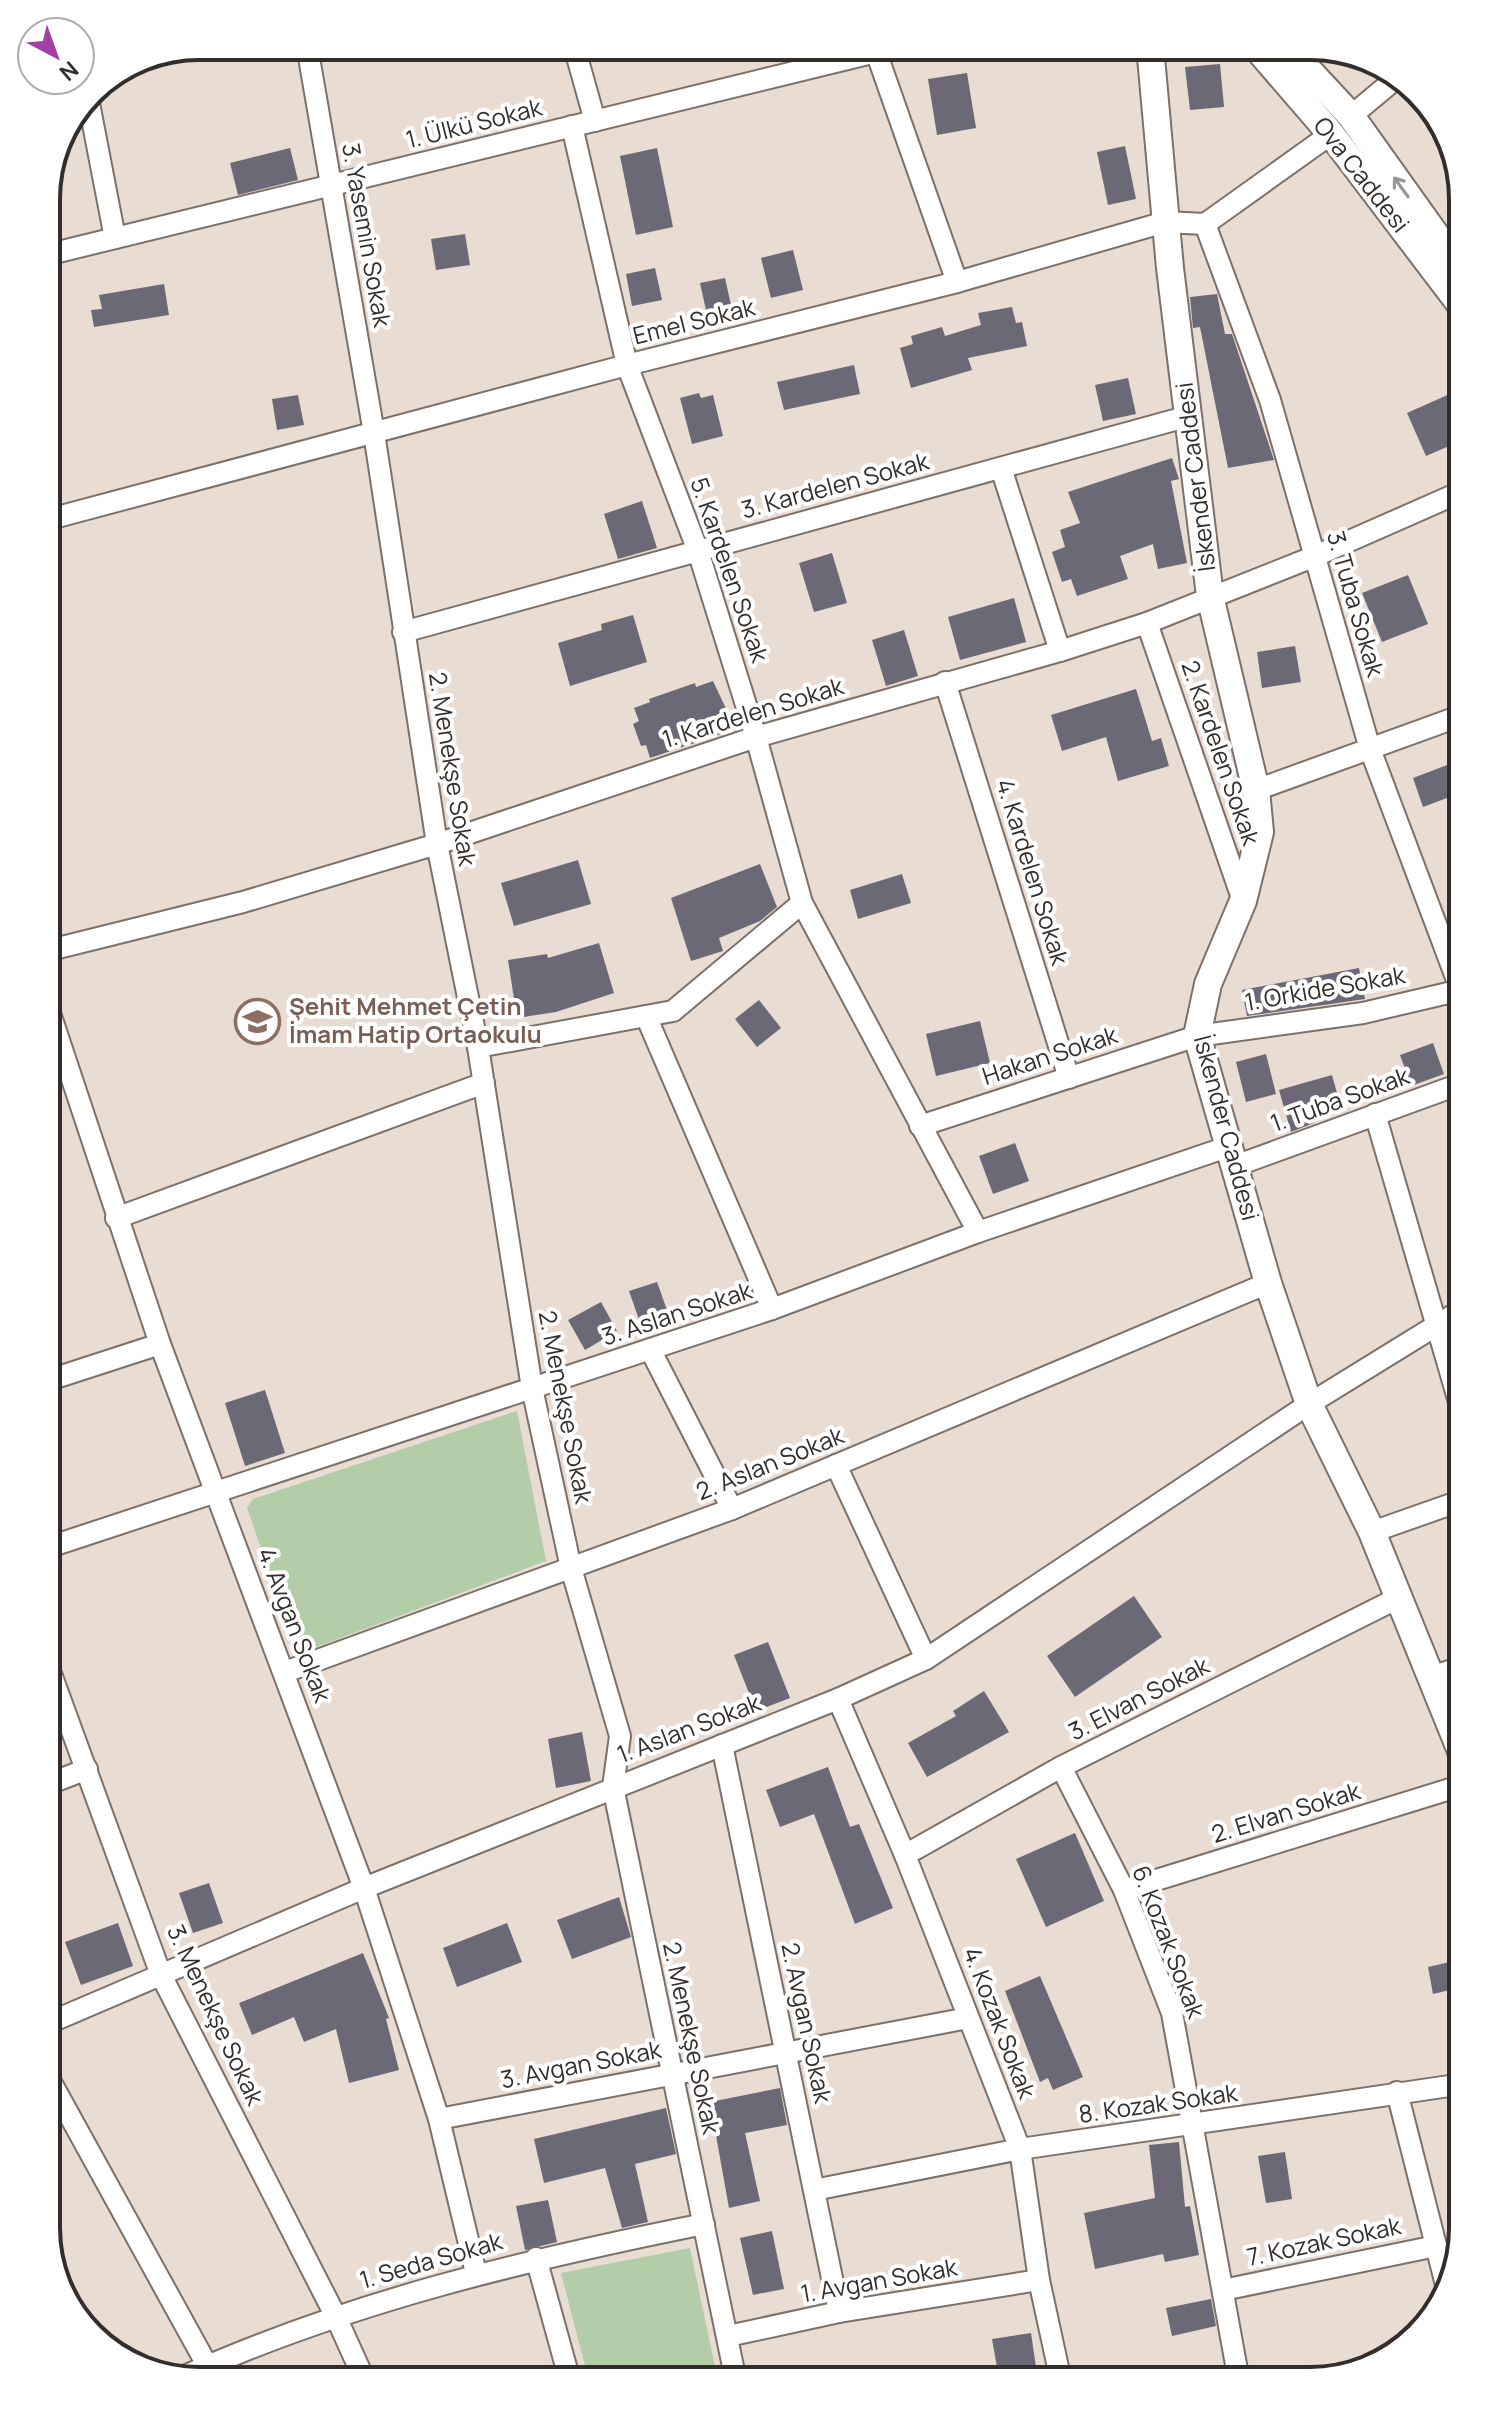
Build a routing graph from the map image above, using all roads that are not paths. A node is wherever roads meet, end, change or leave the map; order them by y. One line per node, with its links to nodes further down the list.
1 (309, 60): 14 (street, 3. Yasemin Sokak)
2 (578, 60): 11 (street)
3 (832, 60): 11 (street, 1. Ülkü Sokak)
4 (879, 60): 20 (street)
5 (1151, 60): 15 (street, İskender Caddesi)
6 (1267, 60): 13 (street, Ova Caddesi)
7 (1299, 60): 10 (street, Ova Caddesi)
8 (1389, 84): 10 (street)
9 (91, 112): 17 (street)
10 (1351, 116): 13 (street); 19 (street, Ova Caddesi, one-way to 10)
11 (595, 121): 12 (street, 1. Ülkü Sokak)
12 (572, 126): 14 (street, 1. Ülkü Sokak); 22 (street, 5. Kardelen Sokak)
13 (1331, 134): 16 (street); 21 (street, Ova Caddesi)
14 (332, 188): 17 (street, 1. Ülkü Sokak); 24 (street, 3. Yasemin Sokak)
15 (1165, 222): 16 (street, Emel Sokak); 20 (street, Emel Sokak); 23 (street, İskender Caddesi)
16 (1205, 224): 29 (street, 3. Tuba Sokak)
17 (115, 238): 18 (street, 1. Ülkü Sokak)
18 (60, 252)
19 (1449, 253)
20 (957, 282): 22 (street, Emel Sokak)
21 (1449, 290)
22 (627, 365): 24 (street, Emel Sokak); 28 (street, 5. Kardelen Sokak)
23 (1189, 416): 25 (street, 3. Kardelen Sokak); 30 (street, İskender Caddesi)
24 (374, 433): 27 (street, Emel Sokak); 32 (street, 2. Menekşe Sokak)
25 (1001, 468): 28 (street, 3. Kardelen Sokak); 33 (street)
26 (1449, 497): 29 (street, 1. Kardelen Sokak)
27 (60, 516)
28 (698, 551): 32 (street, 3. Kardelen Sokak); 36 (street, 5. Kardelen Sokak)
29 (1313, 557): 30 (street, 1. Kardelen Sokak); 37 (street, 3. Tuba Sokak)
30 (1210, 596): 31 (street, 1. Kardelen Sokak); 38 (street, İskender Caddesi)
31 (1147, 623): 33 (street, 1. Kardelen Sokak); 40 (street, 2. Kardelen Sokak)
32 (403, 632): 39 (street, 2. Menekşe Sokak)
33 (1060, 651): 34 (street, 1. Kardelen Sokak)
34 (945, 682): 36 (street, 1. Kardelen Sokak); 49 (street, 4. Kardelen Sokak)
35 (1449, 720): 37 (street)
36 (756, 737): 39 (street, 1. Kardelen Sokak); 41 (street, 5. Kardelen Sokak)
37 (1370, 749): 38 (street); 43 (street, 3. Tuba Sokak)
38 (1256, 790): 40 (street, İskender Caddesi)
39 (437, 844): 42 (street, 1. Kardelen Sokak); 48 (street, 2. Menekşe Sokak)
40 (1243, 901): 46 (street, İskender Caddesi)
41 (802, 903): 45 (street); 53 (street, 5. Kardelen Sokak)
42 (60, 948)
43 (1449, 959)
44 (1449, 996): 46 (street, 1. Orkide Sokak)
45 (646, 1016): 48 (street); 58 (street)
46 (1197, 1036): 49 (street, Hakan Sokak); 54 (street, İskender Caddesi)
47 (60, 1044): 55 (street, 4. Avgan Sokak)
48 (478, 1047): 50 (street, 2. Menekşe Sokak)
49 (1069, 1078): 53 (street, Hakan Sokak)
50 (484, 1083): 55 (street); 65 (street, 2. Menekşe Sokak)
51 (1449, 1088): 52 (street, 1. Tuba Sokak)
52 (1375, 1114): 54 (street, 1. Tuba Sokak); 60 (street)
53 (920, 1126): 56 (street, 5. Kardelen Sokak)
54 (1232, 1156): 56 (street, 3. Aslan Sokak); 57 (street, İskender Caddesi)
55 (116, 1218): 61 (street, 4. Avgan Sokak)
56 (978, 1232): 58 (street, 3. Aslan Sokak)
57 (1268, 1283): 66 (street, İskender Caddesi); 67 (street, 2. Aslan Sokak)
58 (772, 1309): 62 (street, 3. Aslan Sokak)
59 (1449, 1318): 60 (street, 1. Aslan Sokak)
60 (1437, 1325): 63 (street); 66 (street, 1. Aslan Sokak)
61 (160, 1344): 64 (street); 68 (street, 4. Avgan Sokak)
62 (651, 1351): 65 (street, 3. Aslan Sokak); 70 (street)
63 (1449, 1367)
64 (60, 1376)
65 (532, 1388): 68 (street, 3. Aslan Sokak); 73 (street, 2. Menekşe Sokak)
66 (1309, 1404): 71 (street, İskender Caddesi); 75 (street, 1. Aslan Sokak)
67 (836, 1465): 70 (street, 2. Aslan Sokak); 75 (street)
68 (216, 1493): 72 (street, 3. Aslan Sokak); 77 (street, 4. Avgan Sokak)
69 (1449, 1505): 71 (street)
70 (732, 1509): 73 (street, 2. Aslan Sokak)
71 (1372, 1532): 74 (street, İskender Caddesi)
72 (60, 1543)
73 (571, 1568): 77 (street, 2. Aslan Sokak); 86 (street, 2. Menekşe Sokak)
74 (1400, 1597): 78 (street, İskender Caddesi); 83 (street, 3. Elvan Sokak)
75 (926, 1659): 80 (street, 1. Aslan Sokak)
76 (1449, 1671): 78 (street)
77 (285, 1672): 89 (street, 4. Avgan Sokak)
78 (1432, 1676): 81 (street, İskender Caddesi)
79 (60, 1697): 84 (street, 3. Menekşe Sokak)
80 (838, 1699): 82 (street, 1. Aslan Sokak); 88 (street, 4. Kozak Sokak)
81 (1449, 1720)
82 (722, 1745): 86 (street, 1. Aslan Sokak); 94 (street, 2. Avgan Sokak)
83 (1061, 1767): 88 (street, 3. Elvan Sokak); 90 (street, 6. Kozak Sokak)
84 (87, 1769): 85 (street); 91 (street, 3. Menekşe Sokak)
85 (60, 1780)
86 (613, 1787): 89 (street, 1. Aslan Sokak); 95 (street, 2. Menekşe Sokak)
87 (1449, 1789): 90 (street, 2. Elvan Sokak)
88 (905, 1855): 93 (street, 4. Kozak Sokak)
89 (364, 1888): 91 (street, 1. Aslan Sokak); 99 (street, 4. Avgan Sokak)
90 (1124, 1890): 100 (street, 6. Kozak Sokak)
91 (161, 1975): 92 (street, 1. Aslan Sokak); 111 (street, 3. Menekşe Sokak)
92 (60, 2018)
93 (968, 2018): 94 (street, 3. Avgan Sokak); 101 (street, 4. Kozak Sokak)
94 (785, 2053): 95 (street, 3. Avgan Sokak); 102 (street, 2. Avgan Sokak)
95 (672, 2075): 99 (street, 3. Avgan Sokak); 103 (street, 2. Menekşe Sokak)
96 (1449, 2086): 97 (street, 8. Kozak Sokak)
97 (1397, 2092): 100 (street, 8. Kozak Sokak); 104 (street)
98 (60, 2098): 113 (street)
99 (439, 2119): 107 (street, 4. Avgan Sokak)
100 (1193, 2126): 101 (street, 8. Kozak Sokak); 109 (street, 6. Kozak Sokak)
101 (1020, 2149): 102 (street, 8. Kozak Sokak); 108 (street, 4. Kozak Sokak)
102 (814, 2190): 110 (street, 2. Avgan Sokak)
103 (704, 2224): 105 (street, 1. Seda Sokak); 112 (street, 2. Menekşe Sokak)
104 (1436, 2246): 106 (street); 109 (street, 7. Kozak Sokak)
105 (536, 2258): 107 (street, 1. Seda Sokak); 116 (street)
106 (1442, 2271)
107 (476, 2273): 111 (street, 1. Seda Sokak)
108 (1039, 2280): 110 (street, 1. Avgan Sokak); 118 (street, 4. Kozak Sokak)
109 (1223, 2290): 119 (street, 6. Kozak Sokak)
110 (839, 2312): 112 (street, 1. Avgan Sokak)
111 (336, 2317): 113 (street, 1. Seda Sokak); 115 (street, 3. Menekşe Sokak)
112 (728, 2336): 117 (street, 2. Menekşe Sokak)
113 (207, 2365): 114 (street, 1. Seda Sokak)
114 (203, 2367)
115 (359, 2367)
116 (566, 2367)
117 (734, 2367)
118 (1058, 2367)
119 (1237, 2367)

